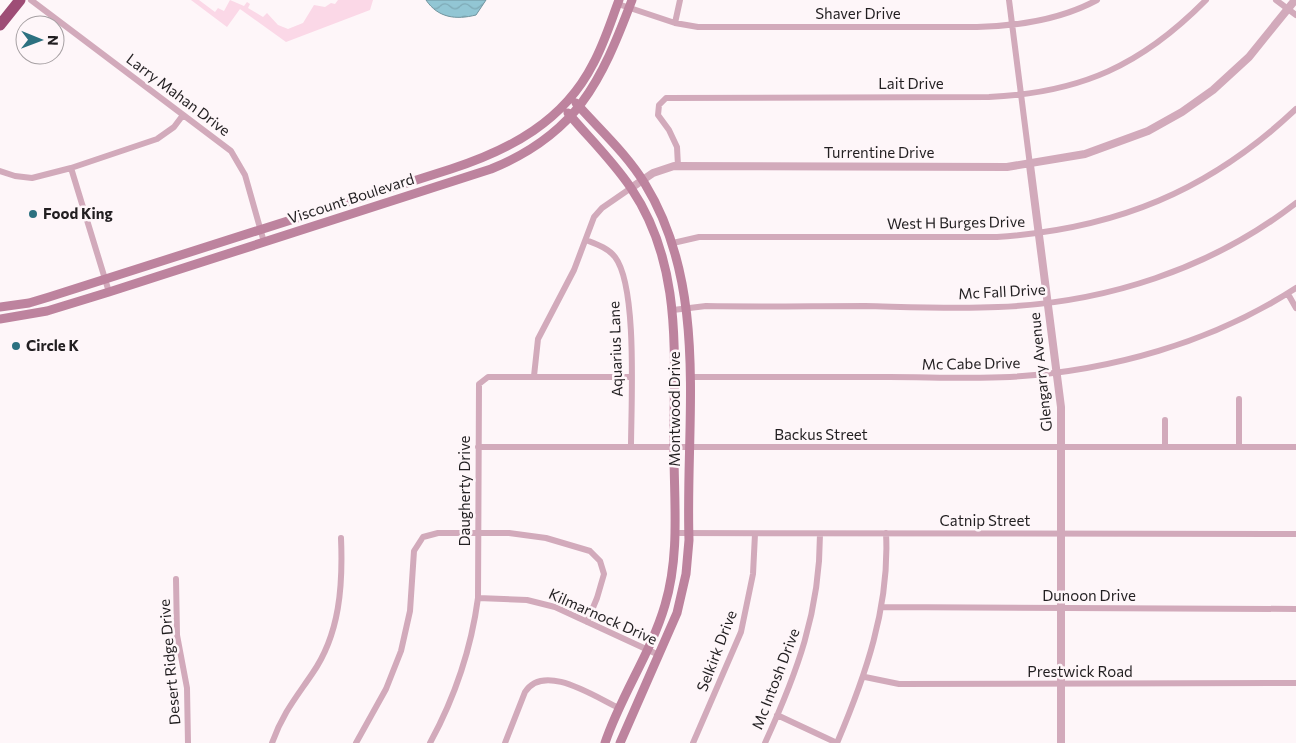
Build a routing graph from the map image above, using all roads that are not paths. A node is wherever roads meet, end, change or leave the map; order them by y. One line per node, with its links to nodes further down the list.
1 (20, 0): 15 (highway)
2 (24, 0): 17 (main road)
3 (31, 0): 23 (street, Larry Mahan Drive)
4 (680, 0): 14 (street)
5 (1009, 0): 16 (street, Glengarry Avenue)
6 (1097, 0): 16 (street, Shaver Drive)
7 (1206, 0): 18 (street, Lait Drive)
8 (1276, 0): 12 (street)
9 (1294, 0): 12 (street, Turrentine Drive)
10 (618, 2): 11 (street, Shaver Drive); 19 (main road, Viscount Boulevard)
11 (630, 4): 14 (street, Shaver Drive); 21 (main road, Viscount Boulevard)
12 (1288, 9): 13 (street); 26 (street, Turrentine Drive)
13 (1296, 15)
14 (675, 23): 16 (street, Shaver Drive)
15 (0, 25)
16 (1012, 26): 18 (street, Glengarry Avenue)
17 (0, 32)
18 (1022, 95): 26 (street, Glengarry Avenue); 27 (street, Lait Drive)
19 (571, 98): 20 (main road, Viscount Boulevard); 21 (main road, Montwood Drive)
20 (563, 107): 24 (main road, Montwood Drive); 25 (main road, Viscount Boulevard)
21 (580, 107): 24 (main road, Viscount Boulevard); 31 (main road, Montwood Drive)
22 (1296, 109): 37 (street, West H Burges Drive)
23 (183, 115): 28 (street); 36 (street, Larry Mahan Drive)
24 (572, 117): 30 (main road, Viscount Boulevard); 32 (main road, Montwood Drive)
25 (468, 164): 30 (main road); 33 (main road, Viscount Boulevard)
26 (1030, 164): 27 (street, Turrentine Drive); 37 (street, Glengarry Avenue)
27 (678, 166): 31 (street, Turrentine Drive)
28 (71, 168): 29 (street); 41 (street)
29 (0, 171)
30 (472, 175): 35 (main road, Viscount Boulevard)
31 (642, 179): 32 (street, Turrentine Drive); 40 (main road, Montwood Drive)
32 (631, 188): 38 (street, Turrentine Drive); 49 (main road, Montwood Drive)
33 (362, 197): 35 (main road); 36 (main road, Viscount Boulevard)
34 (1296, 203): 45 (street, Mc Fall Drive)
35 (366, 209): 39 (main road, Viscount Boulevard)
36 (261, 229): 39 (street, Larry Mahan Drive); 41 (main road, Viscount Boulevard)
37 (1039, 233): 40 (street, West H Burges Drive); 45 (street, Glengarry Avenue)
38 (586, 240): 52 (street, Turrentine Drive); 53 (street, Aquarius Lane)
39 (264, 242): 43 (main road, Viscount Boulevard)
40 (673, 244): 48 (main road, Montwood Drive)
41 (106, 278): 43 (street); 46 (main road, Viscount Boulevard)
42 (1296, 288): 44 (street, Mc Cabe Drive)
43 (109, 292): 50 (main road, Viscount Boulevard)
44 (1288, 294): 47 (street); 51 (street, Mc Cabe Drive)
45 (1048, 303): 48 (street, Mc Fall Drive); 51 (street, Glengarry Avenue)
46 (0, 307)
47 (1296, 308)
48 (687, 309): 49 (street, Mc Fall Drive); 54 (main road, Montwood Drive)
49 (673, 310): 59 (main road, Montwood Drive)
50 (0, 318)
51 (1057, 372): 54 (street, Mc Cabe Drive); 61 (street, Glengarry Avenue)
52 (534, 376): 53 (street, Daugherty Drive); 57 (street, Daugherty Drive)
53 (630, 377): 58 (street, Aquarius Lane)
54 (689, 377): 60 (main road, Montwood Drive)
55 (1239, 399): 63 (street)
56 (1165, 420): 62 (street)
57 (478, 447): 58 (street, Backus Street); 65 (street, Daugherty Drive)
58 (631, 447): 59 (street, Backus Street)
59 (674, 447): 60 (street, Backus Street); 66 (main road, Montwood Drive)
60 (688, 447): 61 (street, Backus Street); 67 (main road, Montwood Drive)
61 (1062, 447): 62 (street, Backus Street); 72 (street, Glengarry Avenue)
62 (1165, 447): 63 (street, Backus Street)
63 (1239, 447): 64 (street, Backus Street)
64 (1296, 447)
65 (478, 533): 75 (street, Daugherty Drive); 79 (street); 90 (street)
66 (675, 533): 67 (street, Catnip Street); 80 (main road, Montwood Drive)
67 (689, 534): 68 (street, Catnip Street); 81 (main road, Montwood Drive)
68 (755, 534): 69 (street, Catnip Street); 94 (street, Selkirk Drive)
69 (820, 534): 70 (street, Catnip Street); 86 (street, Mc Intosh Drive)
70 (886, 534): 72 (street, Catnip Street); 76 (street)
71 (1296, 534): 72 (street, Catnip Street)
72 (1061, 535): 77 (street, Glengarry Avenue)
73 (341, 538): 89 (street)
74 (176, 579): 88 (street, Desert Ridge Drive)
75 (478, 598): 79 (street, Kilmarnock Drive); 91 (street, Daugherty Drive)
76 (881, 607): 77 (street, Dunoon Drive); 82 (street)
77 (1061, 609): 78 (street, Dunoon Drive); 84 (street, Glengarry Avenue)
78 (1296, 609)
79 (587, 622): 80 (street, Kilmarnock Drive)
80 (646, 650): 81 (street, Kilmarnock Drive); 85 (main road, Montwood Drive)
81 (659, 656): 93 (main road, Montwood Drive)
82 (865, 677): 84 (street, Prestwick Road); 96 (street)
83 (1296, 683): 84 (street, Prestwick Road)
84 (1061, 684): 97 (street, Glengarry Avenue)
85 (619, 708): 87 (street); 92 (main road, Montwood Drive)
86 (777, 716): 95 (street, Mc Intosh Drive); 96 (street)
87 (508, 742)
88 (188, 743)
89 (272, 743)
90 (356, 743)
91 (430, 743)
92 (605, 743)
93 (620, 743)
94 (693, 743)
95 (765, 743)
96 (837, 743)
97 (1062, 743)

